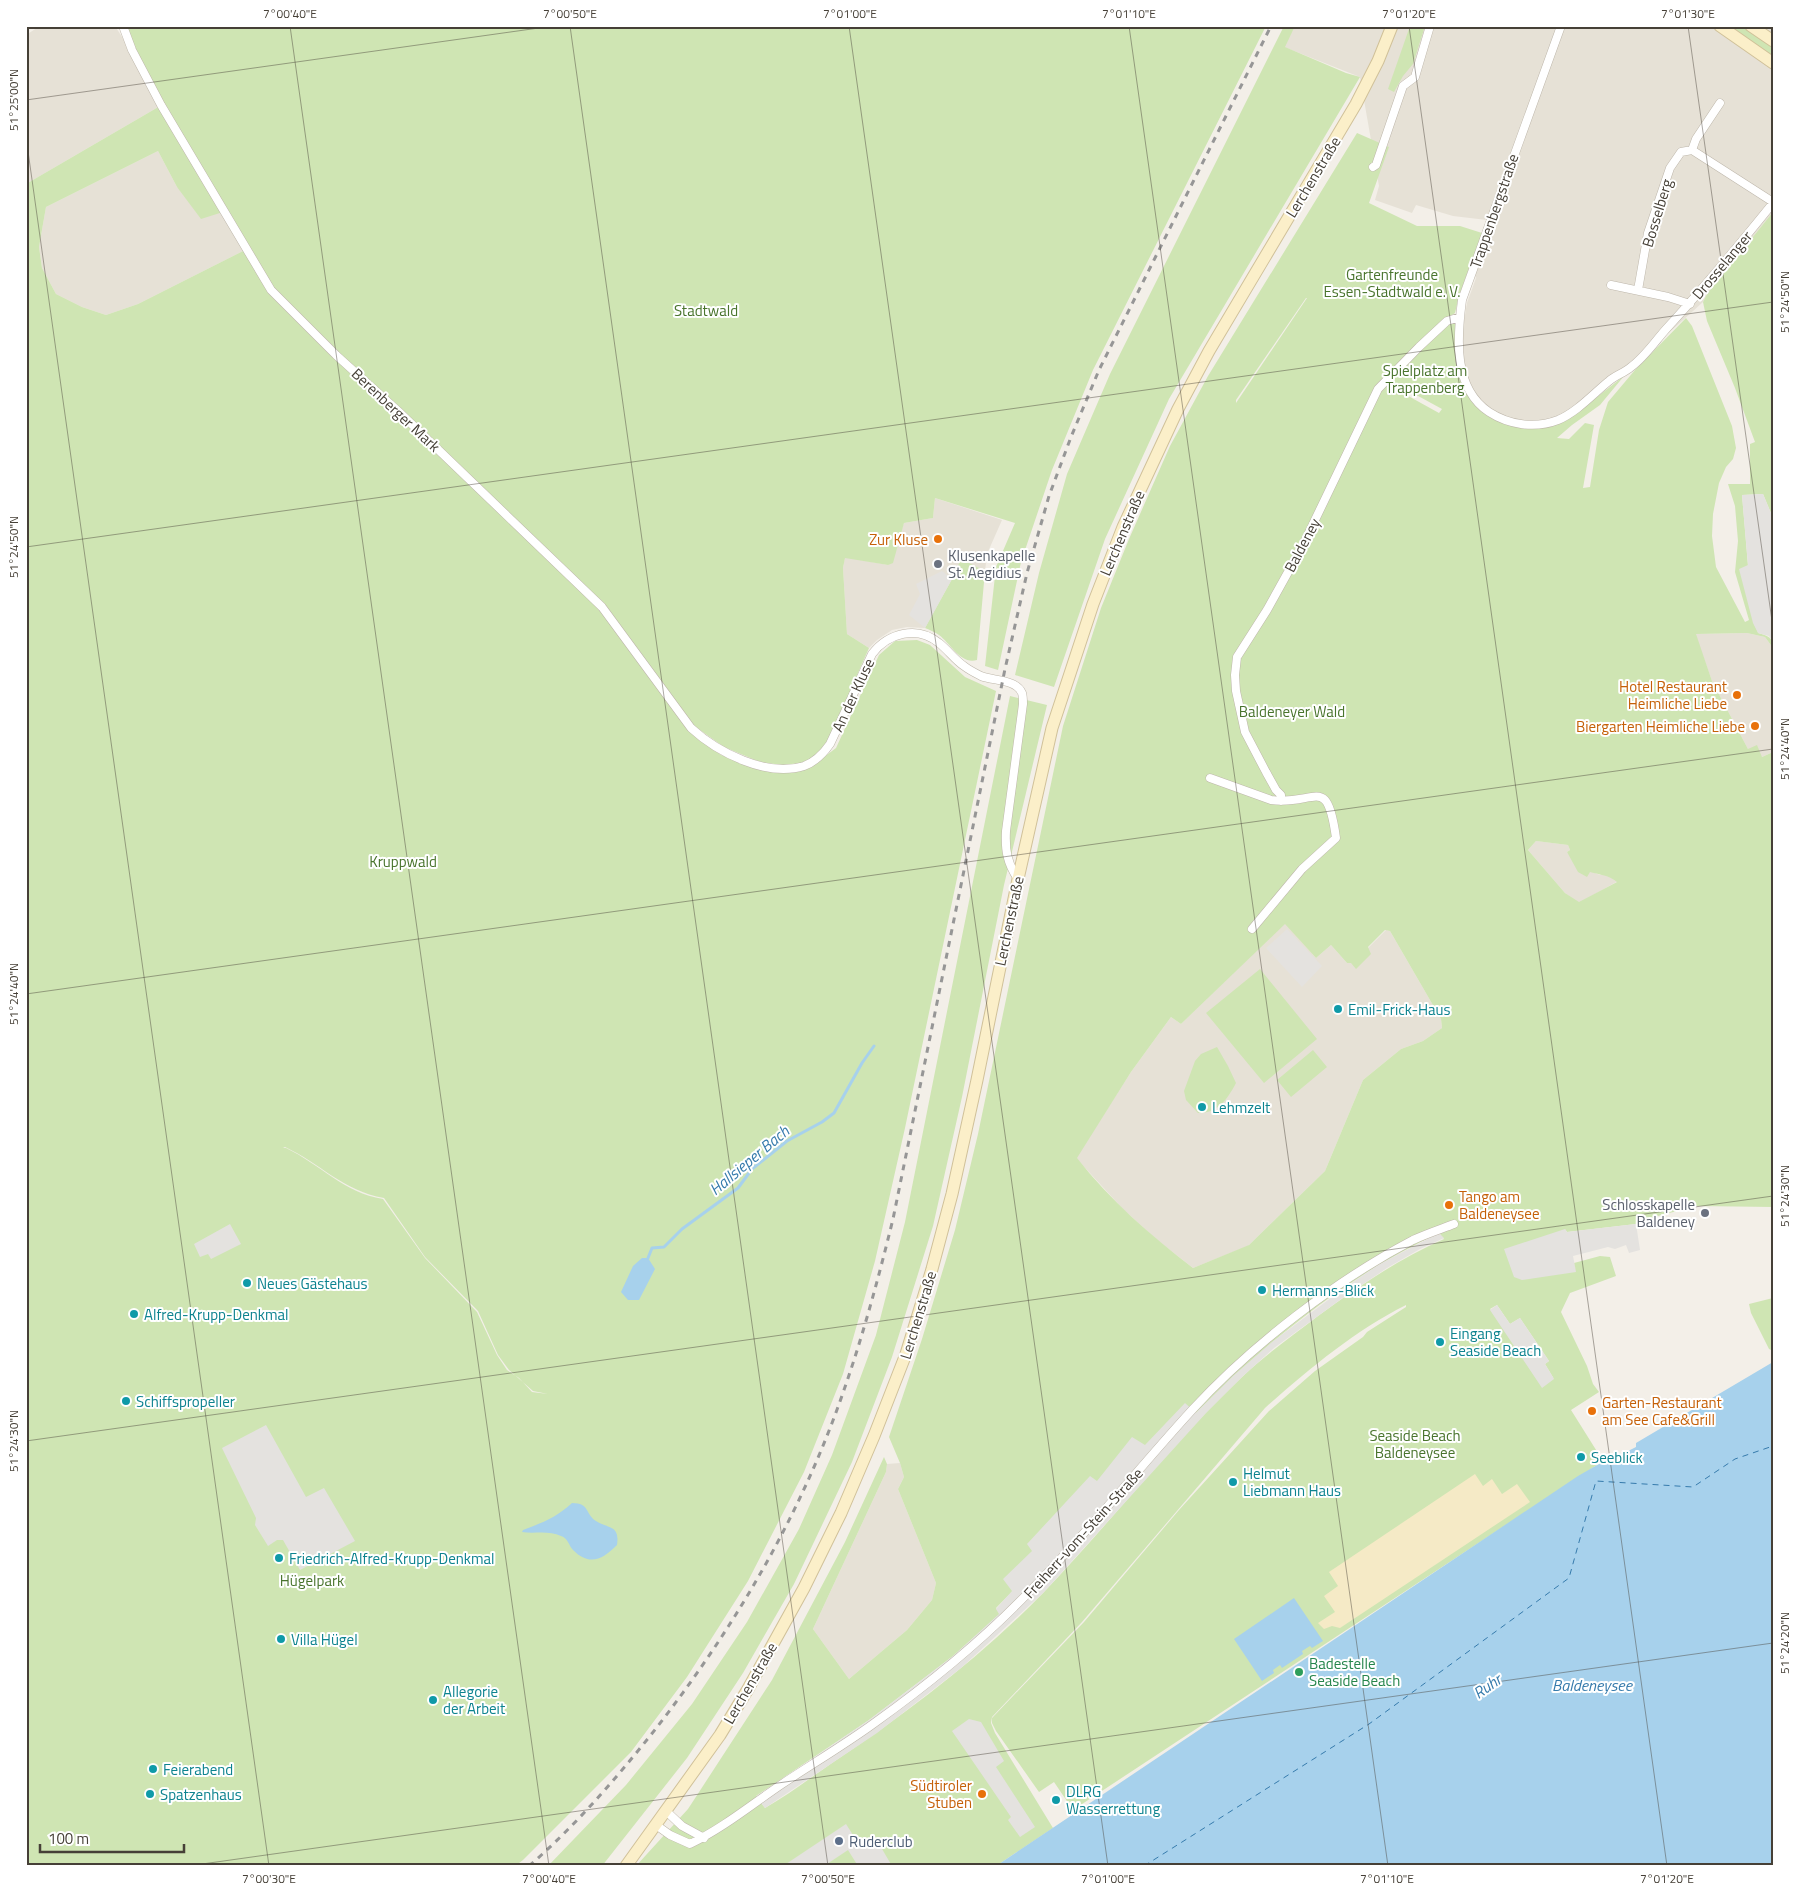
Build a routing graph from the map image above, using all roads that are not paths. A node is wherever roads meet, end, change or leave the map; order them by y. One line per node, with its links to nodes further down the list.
1 (123, 26): 17 (street, Berenberger Mark)
2 (1392, 26): 20 (main road, Lerchenstraße)
3 (1430, 26): 11 (street)
4 (1561, 26): 16 (street, Trappenbergstraße)
5 (1720, 26): 8 (main road)
6 (1751, 26): 7 (main road)
7 (1773, 40)
8 (1773, 63)
9 (1720, 103): 10 (street, Bosselberg)
10 (1692, 150): 12 (street); 14 (street, Bosselberg)
11 (1373, 167)
12 (1773, 202): 15 (street, Drosselanger)
13 (1611, 285): 14 (street)
14 (1638, 290): 15 (street)
15 (1690, 304): 16 (street, Trappenbergstraße)
16 (1460, 317): 19 (street, Baldeney)
17 (724, 751): 20 (street, An der Kluse)
18 (1210, 778): 19 (street)
19 (1281, 801): 21 (street)
20 (1018, 879): 23 (main road, Lerchenstraße)
21 (1252, 929)
22 (1454, 1224): 25 (street, Freiherr-vom-Stein-Straße)
23 (666, 1810): 24 (main road, Lerchenstraße); 25 (street)
24 (656, 1825): 25 (street, Freiherr-vom-Stein-Straße); 26 (main road)
25 (704, 1838)
26 (626, 1866)

